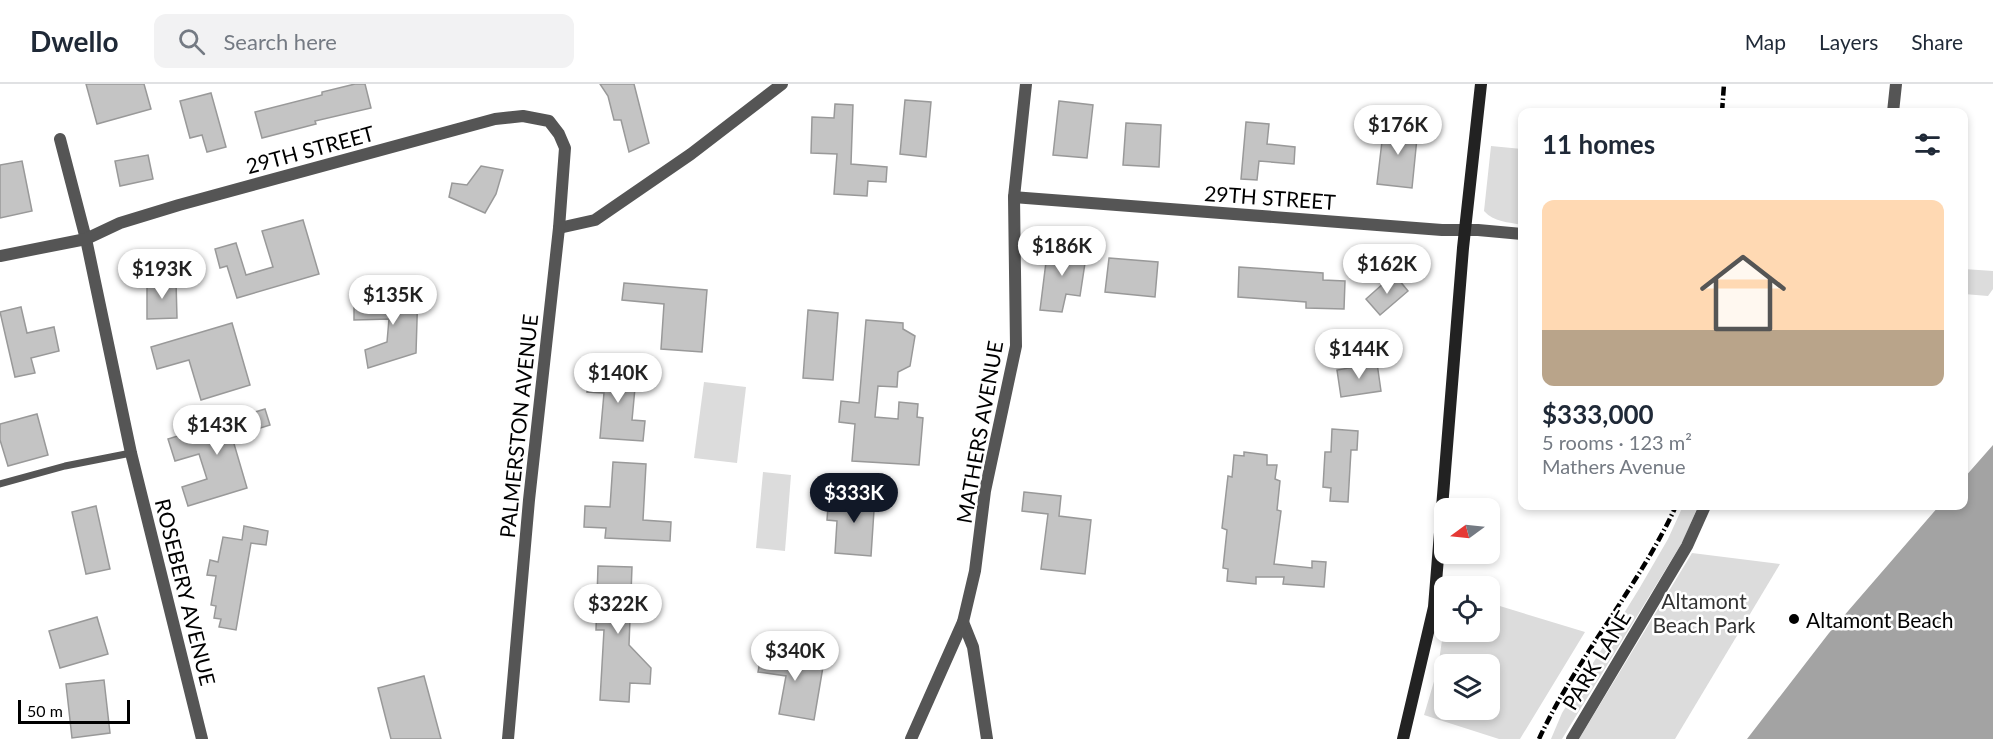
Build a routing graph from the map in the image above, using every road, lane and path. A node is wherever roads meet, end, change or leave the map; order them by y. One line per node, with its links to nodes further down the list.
1 (782, 84): 9 (street)
2 (1026, 84): 8 (street, MATHERS AVENUE)
3 (1480, 84): 10 (main road)
4 (1896, 84): 5 (street)
5 (1893, 108)
6 (549, 121): 9 (street, PALMERSTON AVENUE); 12 (street, 29TH STREET)
7 (60, 139): 12 (street, ROSEBERY AVENUE)
8 (1014, 197): 10 (street, 29TH STREET); 17 (street, MATHERS AVENUE)
9 (559, 228): 19 (street, PALMERSTON AVENUE)
10 (1465, 230): 11 (street, 29TH STREET); 22 (main road)
11 (1518, 234)
12 (86, 239): 13 (street, 29TH STREET); 14 (street, ROSEBERY AVENUE)
13 (0, 256)
14 (131, 453): 15 (lane); 18 (street, ROSEBERY AVENUE)
15 (0, 484)
16 (1703, 510): 23 (street, PARK LANE)
17 (963, 622): 20 (street, MATHERS AVENUE); 21 (street)
18 (202, 739)
19 (507, 739)
20 (911, 739)
21 (987, 739)
22 (1402, 739)
23 (1572, 739)

